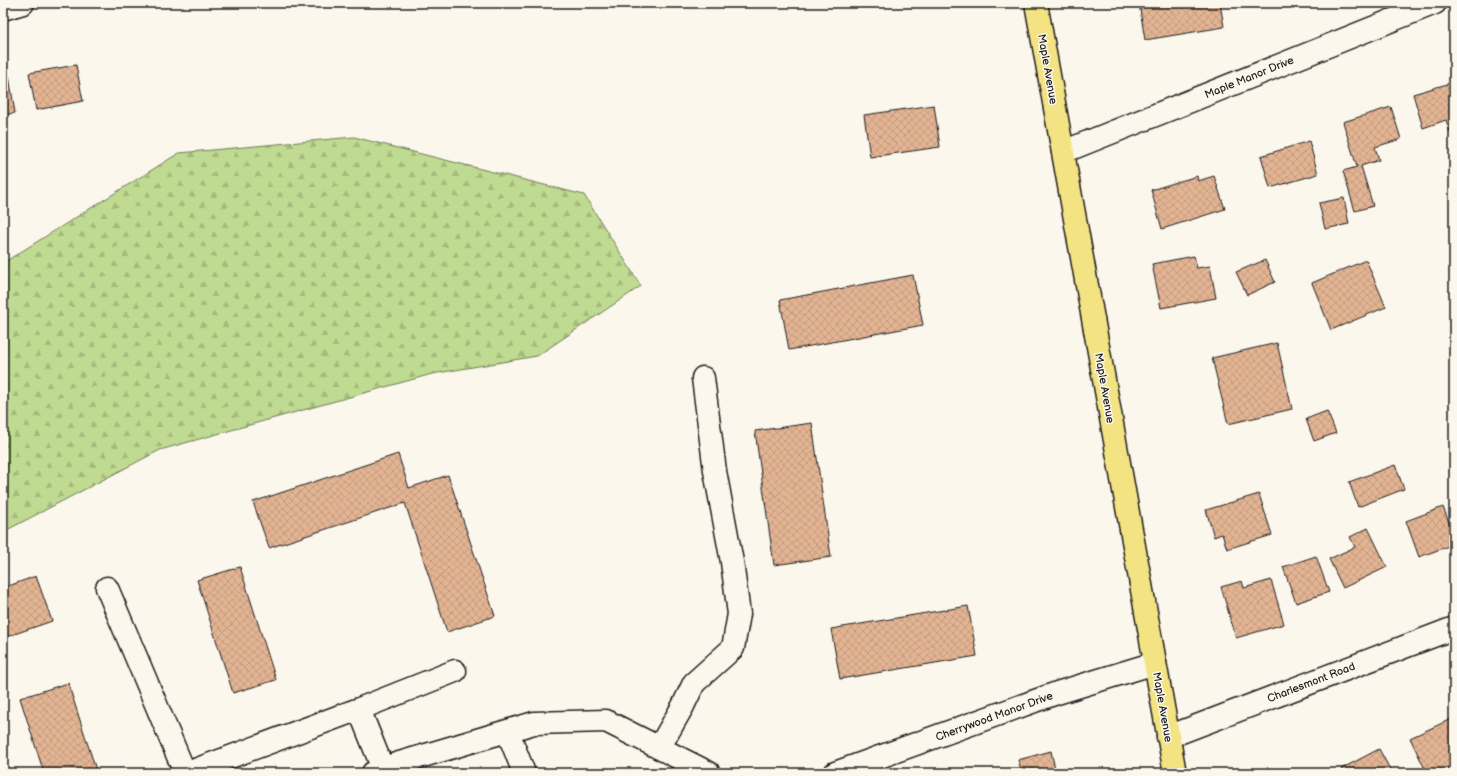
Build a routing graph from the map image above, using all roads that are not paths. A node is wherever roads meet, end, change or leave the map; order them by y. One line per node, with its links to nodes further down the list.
1 (23, 3): 4 (street)
2 (1036, 3): 5 (main road, Maple Avenue)
3 (1435, 3): 5 (street, Maple Manor Drive)
4 (3, 9)
5 (1063, 152): 9 (main road, Maple Avenue)
6 (703, 378): 14 (street)
7 (107, 588): 16 (street)
8 (1454, 628): 13 (street, Charlesmont Road)
9 (1155, 663): 13 (main road, Maple Avenue); 19 (street, Cherrywood Manor Drive)
10 (455, 670): 11 (street)
11 (359, 709): 15 (street); 16 (street)
12 (508, 732): 14 (street); 15 (street); 17 (street)
13 (1168, 737): 20 (main road, Maple Avenue)
14 (659, 748): 18 (street)
15 (378, 771)
16 (186, 773)
17 (524, 773)
18 (709, 773)
19 (835, 773)
20 (1175, 773)

